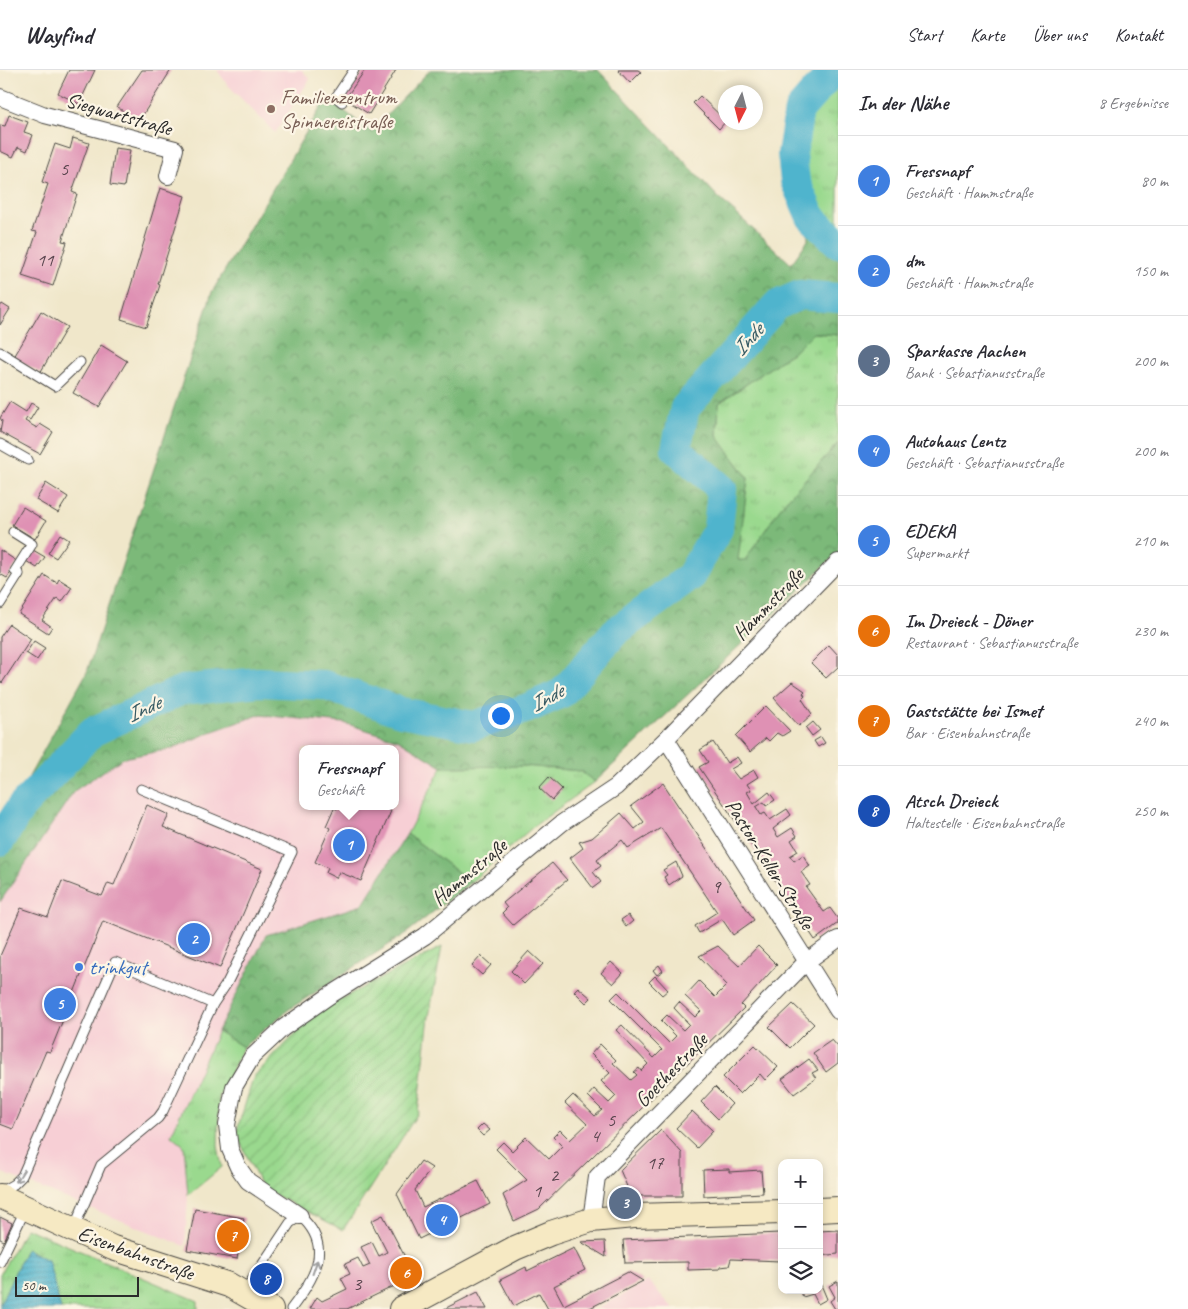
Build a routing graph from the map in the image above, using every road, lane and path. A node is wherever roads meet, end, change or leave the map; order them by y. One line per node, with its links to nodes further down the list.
1 (354, 70): 3 (lane)
2 (0, 97): 4 (street, Siegwartstraße)
3 (342, 102)
4 (168, 176)
5 (0, 352): 6 (lane)
6 (80, 362)
7 (0, 444): 8 (lane)
8 (28, 460)
9 (13, 532): 11 (lane)
10 (838, 562): 12 (street, Hammstraße)
11 (0, 604)
12 (666, 739): 15 (street, Pastor-Keller-Straße); 24 (street, Hammstraße)
13 (141, 788): 16 (lane)
14 (838, 939): 15 (street, Goethestraße)
15 (806, 962): 17 (street, Pastor-Keller-Straße); 25 (street, Goethestraße)
16 (213, 1004): 18 (lane, one-way to 18); 26 (lane)
17 (838, 1011)
18 (0, 1192)
19 (0, 1196): 20 (main road, Eisenbahnstraße)
20 (26, 1208): 26 (main road, Eisenbahnstraße); 27 (lane)
21 (838, 1209): 22 (main road)
22 (823, 1210)
23 (778, 1212): 25 (main road)
24 (300, 1216): 28 (lane); 30 (lane, one-way to 24)
25 (591, 1220): 31 (main road)
26 (73, 1230): 28 (main road, Eisenbahnstraße)
27 (0, 1262)
28 (244, 1292): 29 (main road, Eisenbahnstraße)
29 (270, 1309)
30 (291, 1309)
31 (401, 1309)

